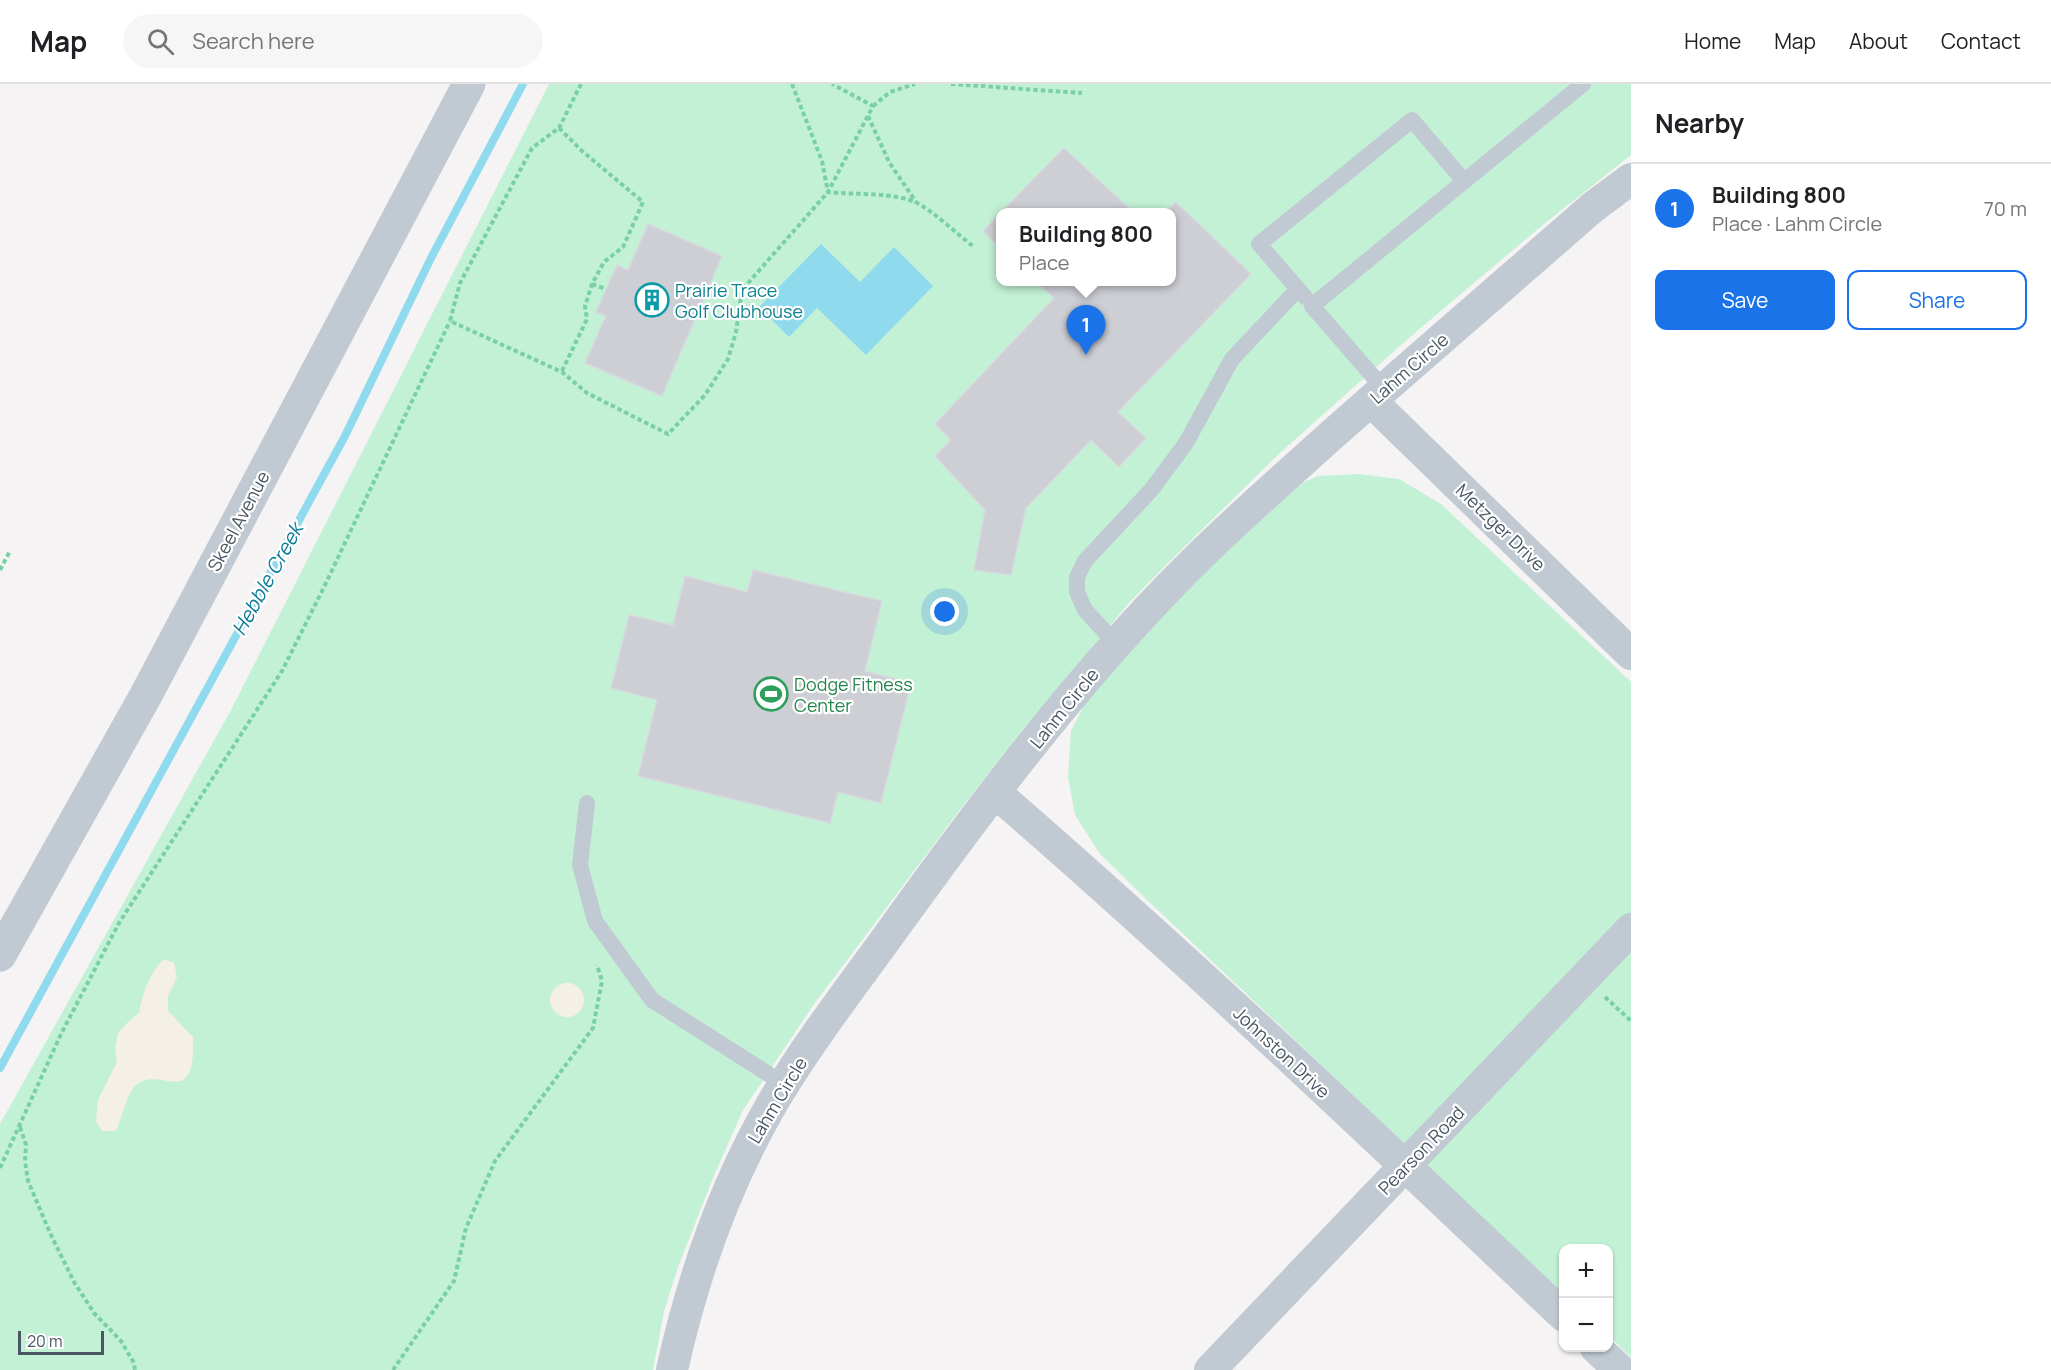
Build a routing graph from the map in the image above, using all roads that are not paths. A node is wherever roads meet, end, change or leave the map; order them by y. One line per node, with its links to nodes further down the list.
1 (468, 84): 13 (street, Skeel Avenue)
2 (1583, 84): 4 (lane)
3 (1631, 179): 7 (street, Lahm Circle)
4 (1464, 181): 5 (lane); 6 (lane)
5 (1298, 289): 6 (lane); 8 (lane)
6 (1312, 306): 7 (lane)
7 (1377, 395): 8 (street, Lahm Circle); 9 (street, Metzger Drive)
8 (1117, 645): 10 (street, Lahm Circle)
9 (1631, 654)
10 (996, 793): 14 (street, Lahm Circle); 15 (street, Johnston Drive)
11 (587, 803): 14 (lane)
12 (1631, 929): 15 (street, Pearson Road)
13 (0, 955)
14 (784, 1084): 18 (street, Lahm Circle)
15 (1405, 1166): 16 (street, Johnston Drive); 19 (street, Pearson Road)
16 (1559, 1312)
17 (1601, 1352): 20 (street)
18 (672, 1370)
19 (1210, 1370)
20 (1620, 1370)

